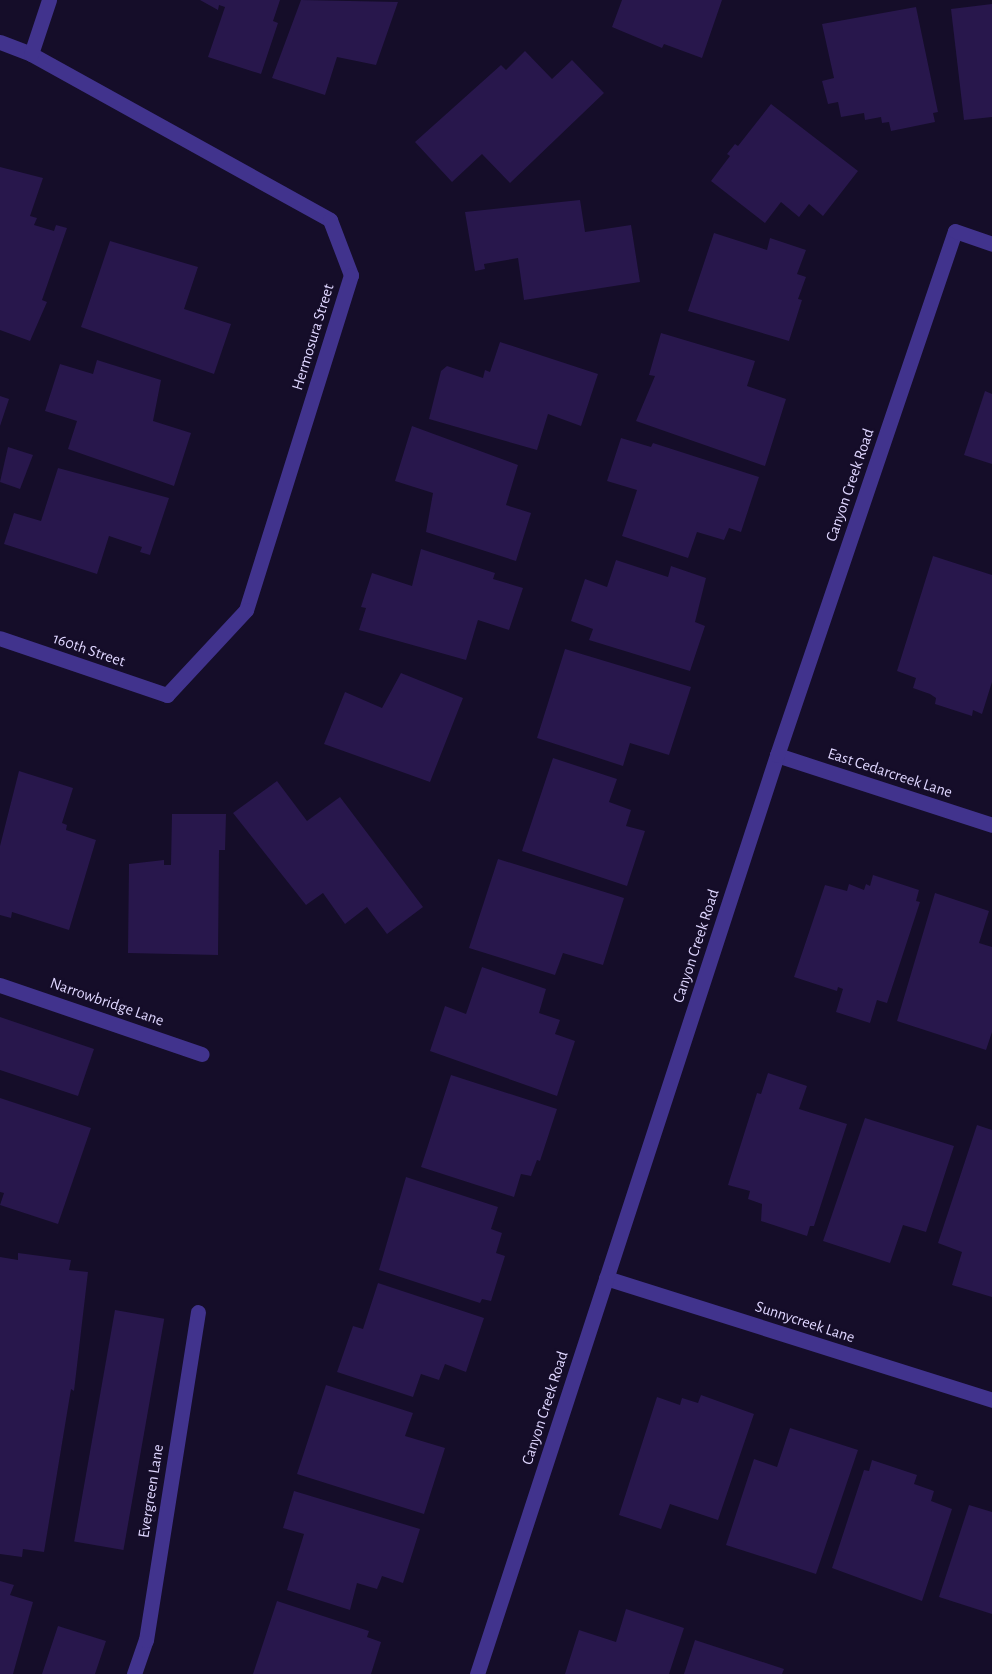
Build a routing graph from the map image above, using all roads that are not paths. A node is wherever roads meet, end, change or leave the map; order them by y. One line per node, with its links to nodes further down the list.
1 (49, 0): 3 (street)
2 (0, 42): 3 (street, Hermosura Street)
3 (31, 54): 6 (street, Hermosura Street)
4 (992, 244): 7 (street, Canyon Creek Road)
5 (0, 638): 6 (street, 160th Street)
6 (167, 695)
7 (777, 755): 8 (street, East Cedarcreek Lane); 11 (street, Canyon Creek Road)
8 (992, 825)
9 (0, 985): 10 (street, Narrowbridge Lane)
10 (202, 1054)
11 (606, 1278): 13 (street, Sunnycreek Lane); 15 (street, Canyon Creek Road)
12 (198, 1312): 14 (street, Evergreen Lane)
13 (992, 1400)
14 (135, 1674)
15 (477, 1674)

